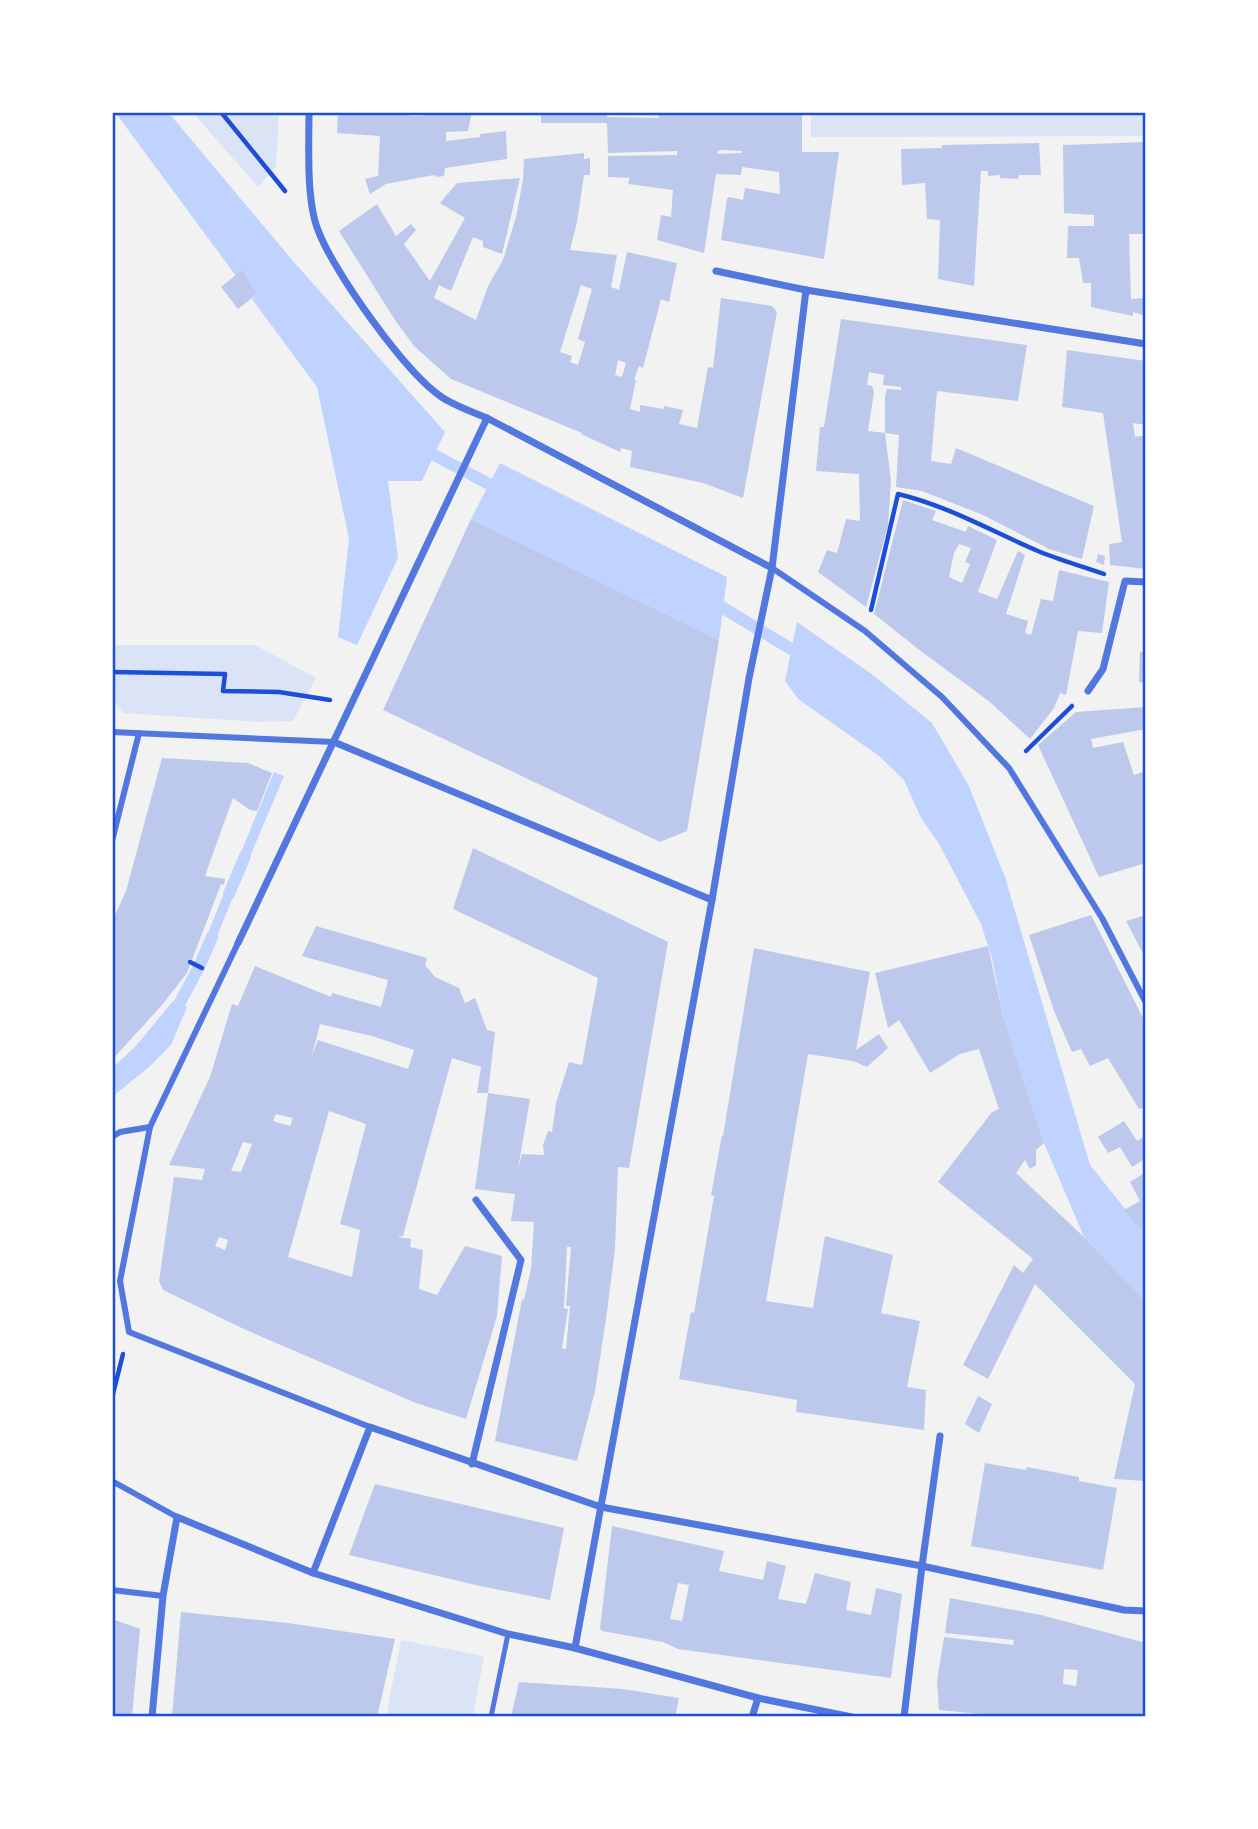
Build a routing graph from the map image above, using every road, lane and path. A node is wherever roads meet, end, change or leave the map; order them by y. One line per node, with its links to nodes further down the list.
1 (221, 112): 3 (path)
2 (309, 112): 3 (street)
3 (317, 229): 7 (street)
4 (716, 271): 5 (street)
5 (806, 290): 6 (street); 8 (street)
6 (1146, 344)
7 (487, 418): 8 (street); 14 (street)
8 (772, 568): 11 (street); 20 (street)
9 (1125, 581): 10 (street); 11 (path); 13 (street)
10 (1146, 582)
11 (865, 631): 18 (street)
12 (112, 672): 14 (path)
13 (1088, 691): 18 (path)
14 (350, 702): 17 (street)
15 (112, 732): 16 (street)
16 (139, 733): 17 (street); 19 (street)
17 (334, 742): 20 (street); 21 (street)
18 (1009, 768): 22 (street)
19 (112, 841)
20 (712, 900): 32 (street)
21 (238, 943): 23 (street)
22 (1146, 1003)
23 (150, 1127): 24 (street); 26 (street)
24 (112, 1137)
25 (476, 1200): 30 (street)
26 (129, 1332): 27 (path); 28 (street)
27 (112, 1398)
28 (370, 1427): 30 (street); 35 (street)
29 (940, 1436): 34 (street)
30 (472, 1464): 32 (street)
31 (112, 1481): 33 (street)
32 (601, 1507): 34 (street); 40 (street)
33 (177, 1517): 35 (street); 37 (street)
34 (922, 1566): 38 (street); 46 (street)
35 (313, 1573): 39 (street)
36 (112, 1590): 37 (street)
37 (163, 1596): 42 (street)
38 (1146, 1611)
39 (509, 1634): 40 (street); 43 (lane)
40 (575, 1648): 41 (street)
41 (758, 1698): 44 (street); 45 (street)
42 (152, 1717)
43 (491, 1717)
44 (752, 1717)
45 (852, 1717)
46 (904, 1717)

